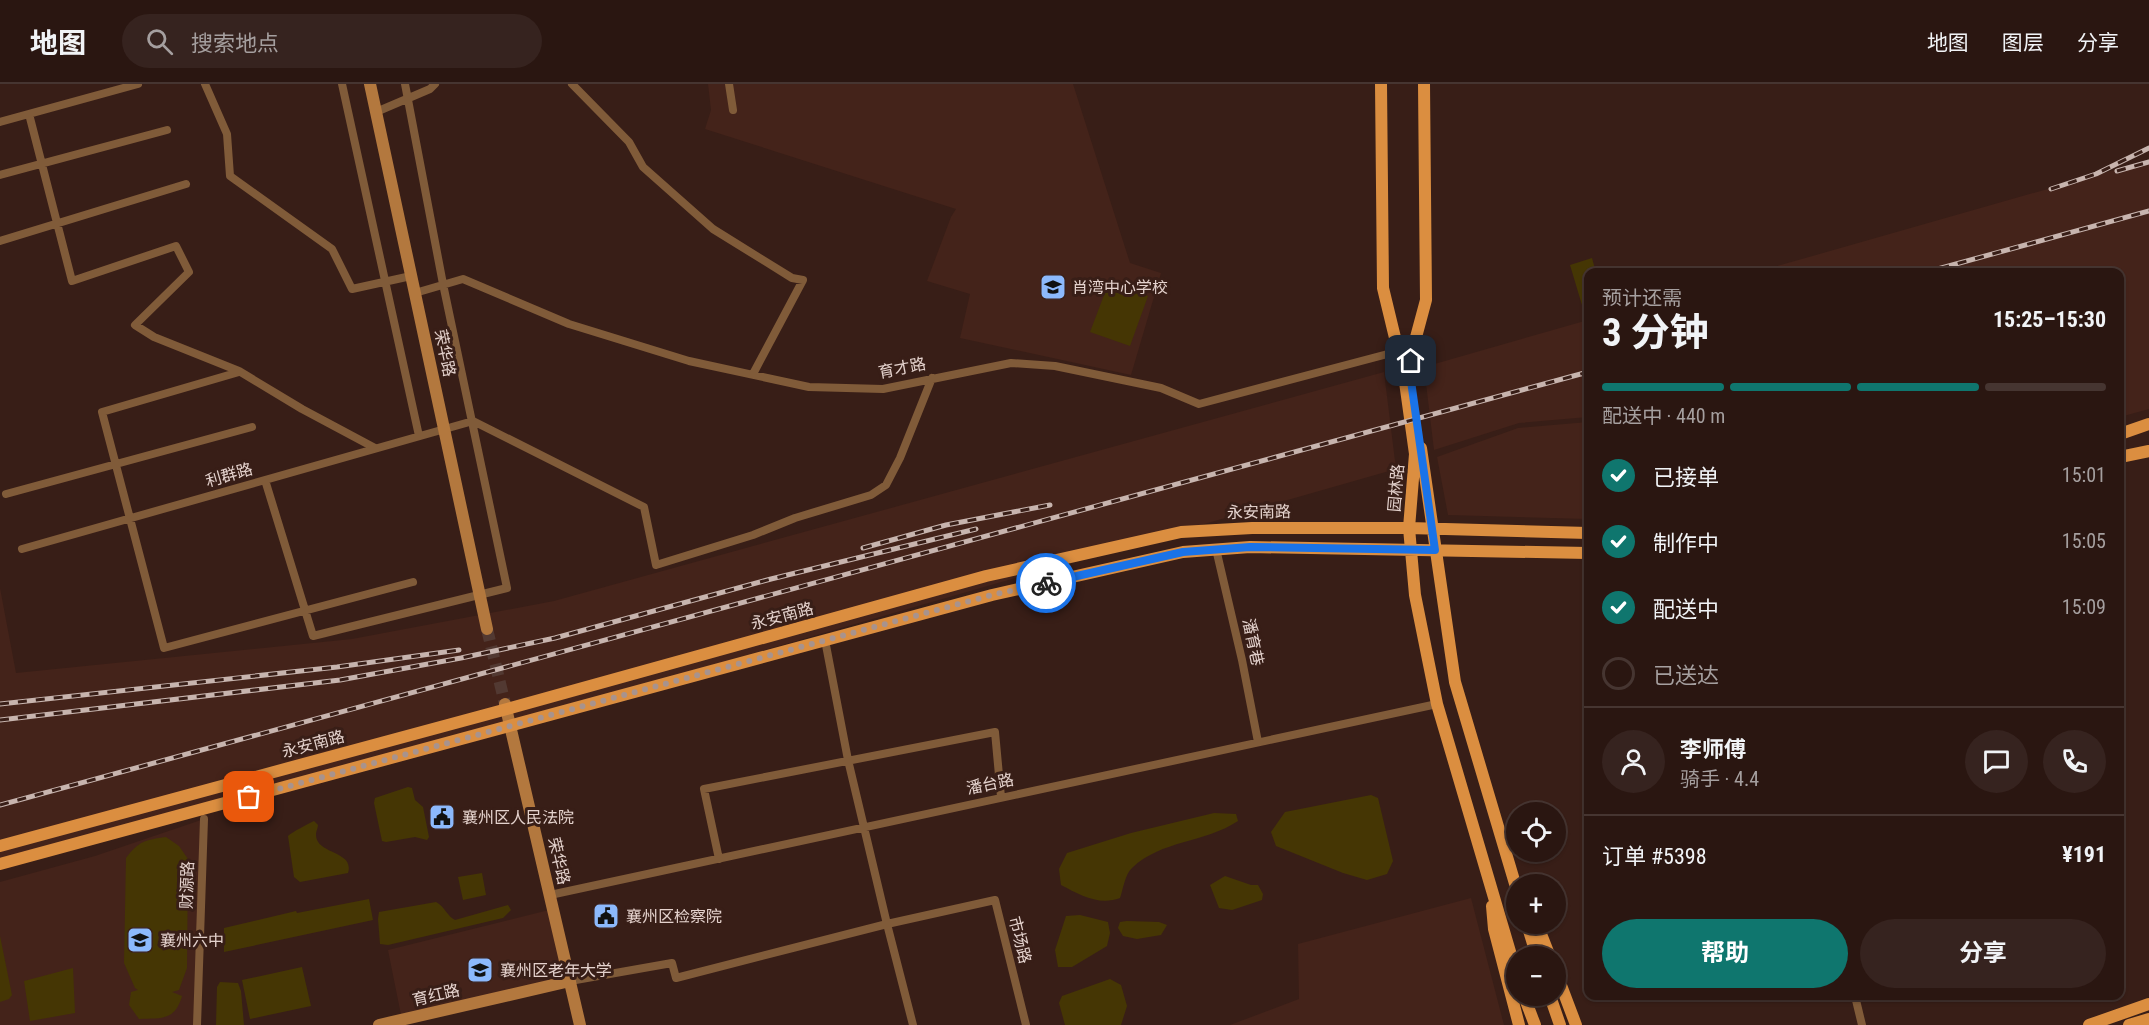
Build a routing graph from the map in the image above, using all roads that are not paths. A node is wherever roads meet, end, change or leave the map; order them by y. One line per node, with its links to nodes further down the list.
1 (138, 84): 14 (street)
2 (205, 84): 23 (street)
3 (342, 84): 23 (street)
4 (370, 84): 13 (main road, 荣华路)
5 (405, 84): 11 (street)
6 (435, 84): 11 (street)
7 (572, 84): 28 (street)
8 (729, 84): 12 (street)
9 (1381, 84): 26 (main road, 园林路)
10 (1424, 84): 44 (main road, 园林路)
11 (408, 99): 13 (street); 24 (street)
12 (733, 110)
13 (376, 112): 22 (main road, 荣华路)
14 (29, 114): 15 (street); 17 (street)
15 (0, 122)
16 (167, 130): 17 (street)
17 (42, 164): 18 (street); 20 (street)
18 (0, 175)
19 (186, 184): 20 (street)
20 (57, 224): 21 (street); 27 (street)
21 (0, 241)
22 (411, 276): 23 (street); 25 (main road, 荣华路)
23 (384, 282): 35 (street)
24 (444, 284): 25 (street, 育才路); 28 (street, 育才路); 30 (street)
25 (415, 293): 33 (main road, 荣华路)
26 (1399, 351): 29 (street, 育才路); 43 (main road, 园林路)
27 (239, 371): 36 (street); 39 (street)
28 (753, 374): 29 (street, 育才路)
29 (932, 378): 30 (street)
30 (473, 421): 33 (street, 利群路); 52 (street)
31 (2149, 425): 34 (main road)
32 (252, 427): 39 (street)
33 (444, 429): 35 (street, 利群路); 52 (main road, 荣华路)
34 (2124, 433)
35 (419, 436): 36 (street, 利群路)
36 (375, 448): 40 (street, 利群路)
37 (2146, 451): 38 (main road)
38 (2124, 457)
39 (116, 464): 41 (street); 42 (street)
40 (265, 480): 42 (street, 利群路); 53 (street)
41 (6, 494)
42 (130, 519): 46 (street, 利群路); 53 (street)
43 (1409, 528): 44 (main road, 永安南路); 48 (main road, 园林路); 57 (main road, 永安南路)
44 (1433, 530): 45 (main road, 永安南路); 49 (main road, 园林路)
45 (1584, 534)
46 (22, 549)
47 (1216, 549): 48 (main road); 55 (main road); 59 (street, 潘育巷)
48 (1411, 549): 49 (main road); 56 (main road, 园林路)
49 (1435, 550): 50 (main road); 67 (main road, 园林路)
50 (1584, 553)
51 (413, 582): 53 (street)
52 (480, 595): 53 (street); 54 (main road, 荣华路)
53 (305, 611)
54 (487, 629)
55 (825, 640): 58 (main road); 60 (street)
56 (1437, 704): 59 (street, 潘台路); 68 (main road, 园林路)
57 (506, 707): 58 (main road, 荣华路); 64 (main road, 永安南路)
58 (511, 727): 66 (main road); 69 (main road, 荣华路)
59 (1257, 742): 61 (street, 潘台路)
60 (848, 760): 61 (street); 63 (street); 65 (street)
61 (1001, 797): 63 (street, 潘台路)
62 (204, 819): 79 (street, 财源路)
63 (863, 827): 65 (street, 潘台路); 70 (street)
64 (0, 846)
65 (719, 859): 69 (street, 潘台路)
66 (0, 864)
67 (1513, 874)
68 (1491, 887): 71 (main road, 园林路); 84 (main road, 园林路)
69 (550, 895): 72 (main road, 荣华路)
70 (887, 924): 72 (street); 82 (street); 83 (street, 市场路)
71 (1508, 946)
72 (570, 981): 80 (main road, 育红路); 81 (main road, 荣华路)
73 (1566, 998): 87 (main road)
74 (1856, 1000): 88 (street)
75 (2149, 1004): 89 (main road)
76 (1528, 1006): 85 (main road)
77 (1553, 1006): 86 (main road)
78 (2149, 1019): 90 (main road)
79 (197, 1025)
80 (379, 1025)
81 (580, 1025)
82 (913, 1025)
83 (1026, 1025)
84 (1519, 1025)
85 (1535, 1025)
86 (1560, 1025)
87 (1576, 1025)
88 (1862, 1025)
89 (2089, 1025)
90 (2129, 1025)

